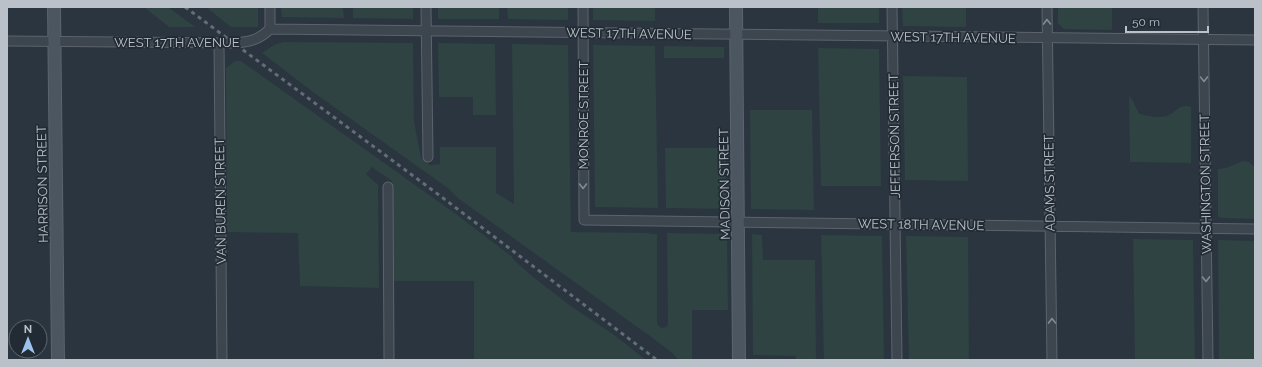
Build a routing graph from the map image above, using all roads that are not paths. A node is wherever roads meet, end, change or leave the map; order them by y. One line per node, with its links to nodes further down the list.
1 (54, 7): 18 (street, HARRISON STREET)
2 (270, 7): 9 (street)
3 (426, 7): 10 (street)
4 (583, 7): 11 (street, MONROE STREET)
5 (736, 7): 12 (street, MADISON STREET)
6 (892, 7): 13 (street, JEFFERSON STREET)
7 (1047, 7): 14 (street, ADAMS STREET, one-way to 7)
8 (1203, 7): 15 (street, WASHINGTON STREET)
9 (270, 30): 10 (street, WEST 17TH AVENUE); 19 (street, WEST 17TH AVENUE)
10 (427, 31): 11 (street, WEST 17TH AVENUE); 20 (street)
11 (583, 33): 12 (street, WEST 17TH AVENUE); 22 (street, MONROE STREET, one-way to 22)
12 (736, 34): 13 (street, WEST 17TH AVENUE); 23 (street, MADISON STREET)
13 (892, 36): 14 (street, WEST 17TH AVENUE); 24 (street, JEFFERSON STREET)
14 (1047, 38): 15 (street, WEST 17TH AVENUE); 25 (street, ADAMS STREET)
15 (1203, 40): 16 (street, WEST 17TH AVENUE); 26 (street, WASHINGTON STREET, one-way to 26)
16 (1255, 40)
17 (7, 41): 18 (street, WEST 17TH AVENUE)
18 (54, 41): 19 (street, WEST 17TH AVENUE); 28 (street, HARRISON STREET)
19 (219, 43): 29 (street, VAN BUREN STREET)
20 (428, 157)
21 (388, 187): 30 (street)
22 (587, 221): 23 (street, WEST 18TH AVENUE)
23 (738, 222): 24 (street, WEST 18TH AVENUE); 31 (street, MADISON STREET)
24 (895, 224): 25 (street, WEST 18TH AVENUE); 32 (street, JEFFERSON STREET)
25 (1050, 226): 26 (street, WEST 18TH AVENUE); 33 (street, ADAMS STREET, one-way to 25)
26 (1206, 228): 27 (street, WEST 18TH AVENUE); 34 (street, WASHINGTON STREET, one-way to 34)
27 (1255, 229)
28 (58, 360)
29 (222, 360)
30 (389, 360)
31 (739, 360)
32 (897, 360)
33 (1052, 360)
34 (1208, 360)

